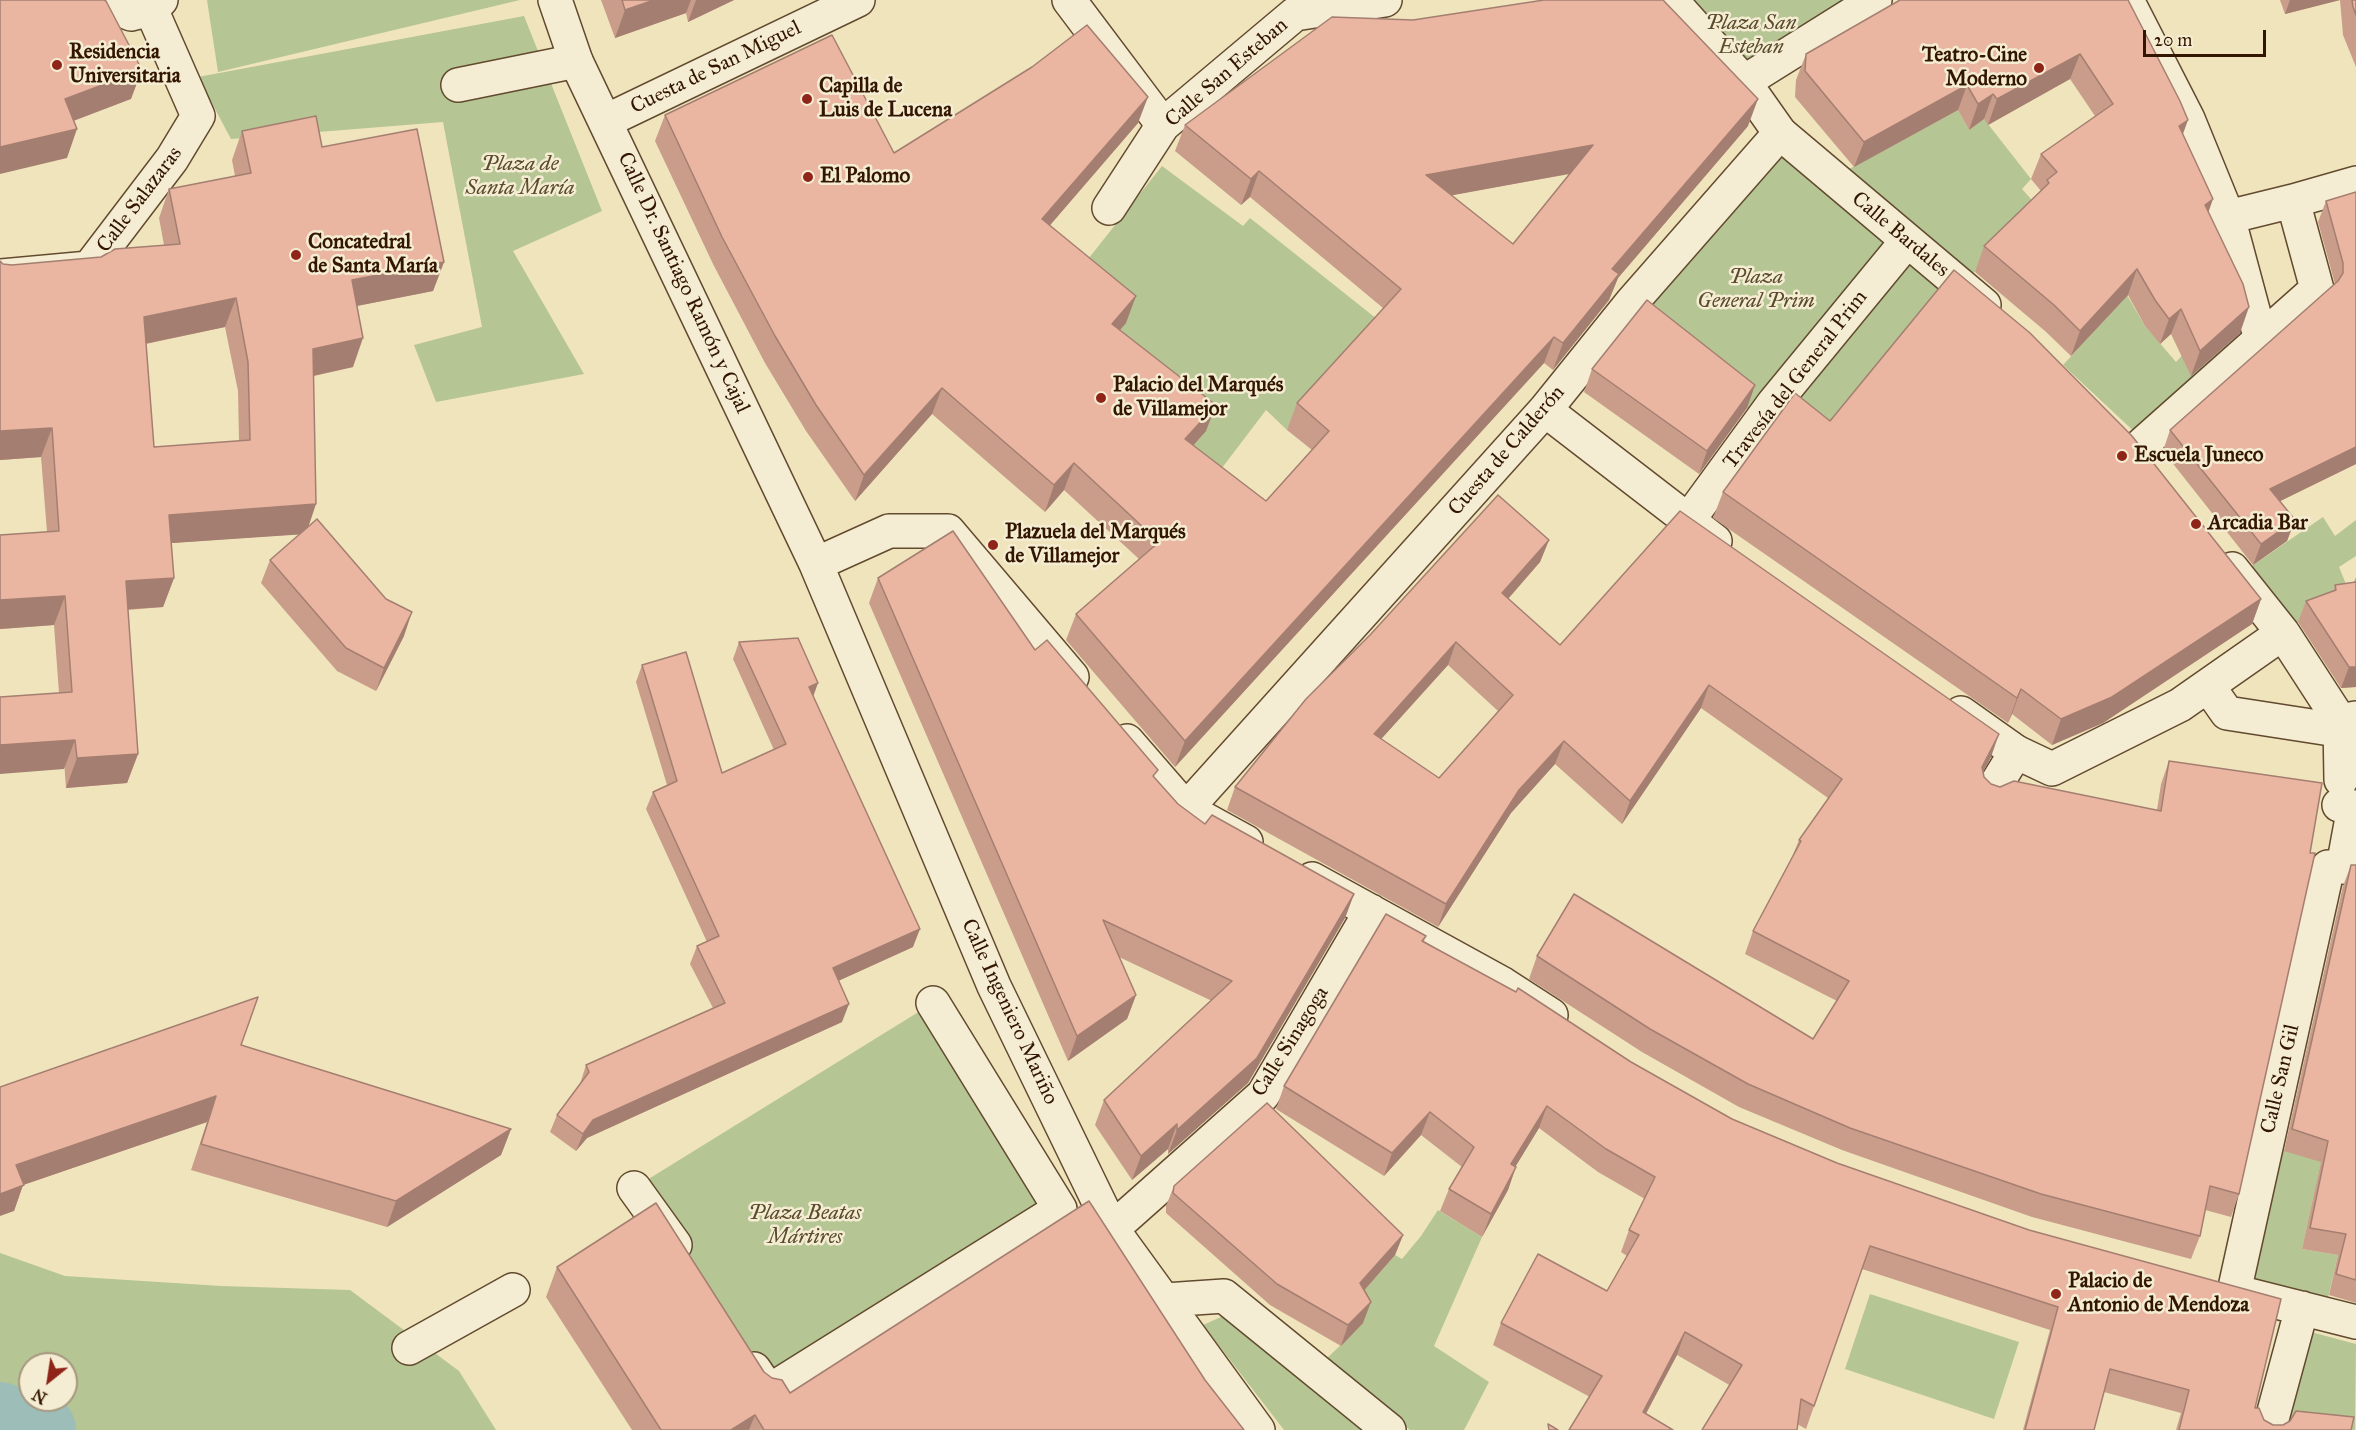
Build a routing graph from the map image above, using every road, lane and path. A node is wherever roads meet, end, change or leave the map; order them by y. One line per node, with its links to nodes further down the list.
1 (107, 0): 9 (street)
2 (555, 0): 10 (street, Calle Dr. Santiago Ramón y Cajal)
3 (858, 0): 13 (street, Cuesta de San Miguel)
4 (1069, 0): 14 (street)
5 (1385, 0): 14 (street, Calle San Esteban)
6 (1671, 0): 11 (street)
7 (1875, 0): 11 (street)
8 (2127, 0): 19 (street)
9 (156, 4): 21 (street, Calle Salazaras)
10 (576, 61): 12 (street); 13 (street, Calle Dr. Santiago Ramón y Cajal)
11 (1744, 82): 15 (street)
12 (458, 85)
13 (606, 121): 31 (street, Calle Dr. Santiago Ramón y Cajal)
14 (1163, 125): 18 (street, Calle San Esteban)
15 (1780, 133): 20 (street, Calle Bardales); 24 (street, Cuesta de Calderón)
16 (2356, 183): 17 (street)
17 (2293, 201): 19 (street); 23 (street)
18 (1109, 208)
19 (2228, 217): 23 (street)
20 (1907, 241): 22 (street, Calle Bardales); 28 (street, Travesía del General Prim)
21 (0, 276)
22 (2007, 323)
23 (2261, 340): 26 (street)
24 (1545, 410): 28 (street); 38 (street, Cuesta de Calderón)
25 (2113, 425): 26 (street)
26 (2137, 449): 27 (street)
27 (2159, 477)
28 (1688, 522): 30 (street)
29 (2210, 541): 32 (street)
30 (1736, 555)
31 (816, 564): 38 (street); 43 (street, Calle Ingeniero Mariño)
32 (2283, 633): 33 (street); 35 (street)
33 (2208, 686): 35 (street); 36 (street)
34 (1939, 698): 36 (street)
35 (2348, 719): 39 (street)
36 (2016, 752): 37 (street)
37 (1992, 791)
38 (1186, 809): 40 (street)
39 (2342, 868): 50 (street, Calle San Gil)
40 (1371, 911): 42 (street); 46 (street, Calle Sinagoga)
41 (933, 1003): 45 (street)
42 (1572, 1029)
43 (1088, 1180): 45 (street); 46 (street, Calle Ingeniero Mariño)
44 (634, 1188): 47 (street)
45 (1054, 1198): 52 (street)
46 (1112, 1229): 49 (street, Calle Ingeniero Mariño)
47 (692, 1271)
48 (513, 1290): 53 (street)
49 (1165, 1300): 54 (street, Calle Ingeniero Mariño); 55 (street)
50 (2302, 1308): 51 (street); 56 (street)
51 (2356, 1322)
52 (737, 1341)
53 (409, 1348)
54 (1258, 1430)
55 (1389, 1430)
56 (2269, 1430)

